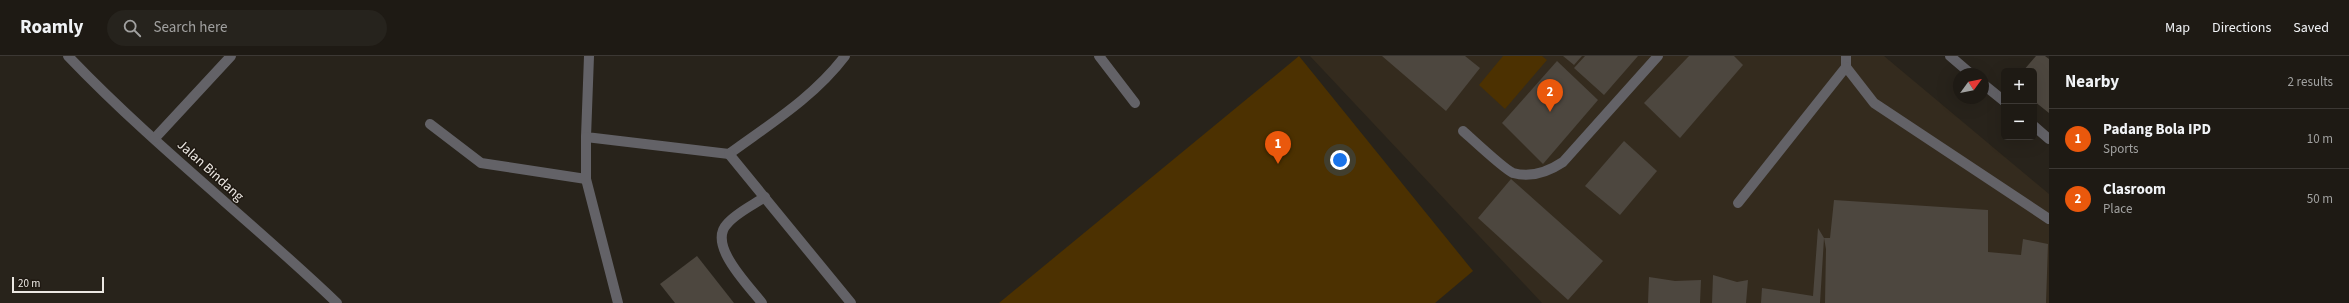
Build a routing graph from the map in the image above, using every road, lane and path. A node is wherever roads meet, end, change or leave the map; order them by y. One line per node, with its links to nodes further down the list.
1 (68, 56): 18 (street, Jalan Bindang)
2 (231, 56): 18 (street)
3 (589, 56): 17 (street)
4 (845, 56): 20 (street)
5 (1099, 56): 13 (street)
6 (1658, 56): 16 (street)
7 (1846, 56): 9 (street)
8 (1950, 56): 10 (street)
9 (1846, 67): 23 (street); 24 (street)
10 (1964, 68)
11 (1989, 89): 12 (street)
12 (2001, 99)
13 (1135, 103)
14 (430, 124): 21 (street)
15 (2037, 129): 19 (street)
16 (1463, 131)
17 (586, 137): 20 (street); 21 (street)
18 (155, 138): 25 (street, Jalan Bindang)
19 (2049, 139)
20 (729, 154): 22 (street)
21 (586, 179): 26 (street)
22 (764, 197): 27 (street); 28 (street)
23 (1738, 204)
24 (2049, 219)
25 (337, 303)
26 (618, 303)
27 (762, 303)
28 (851, 303)

